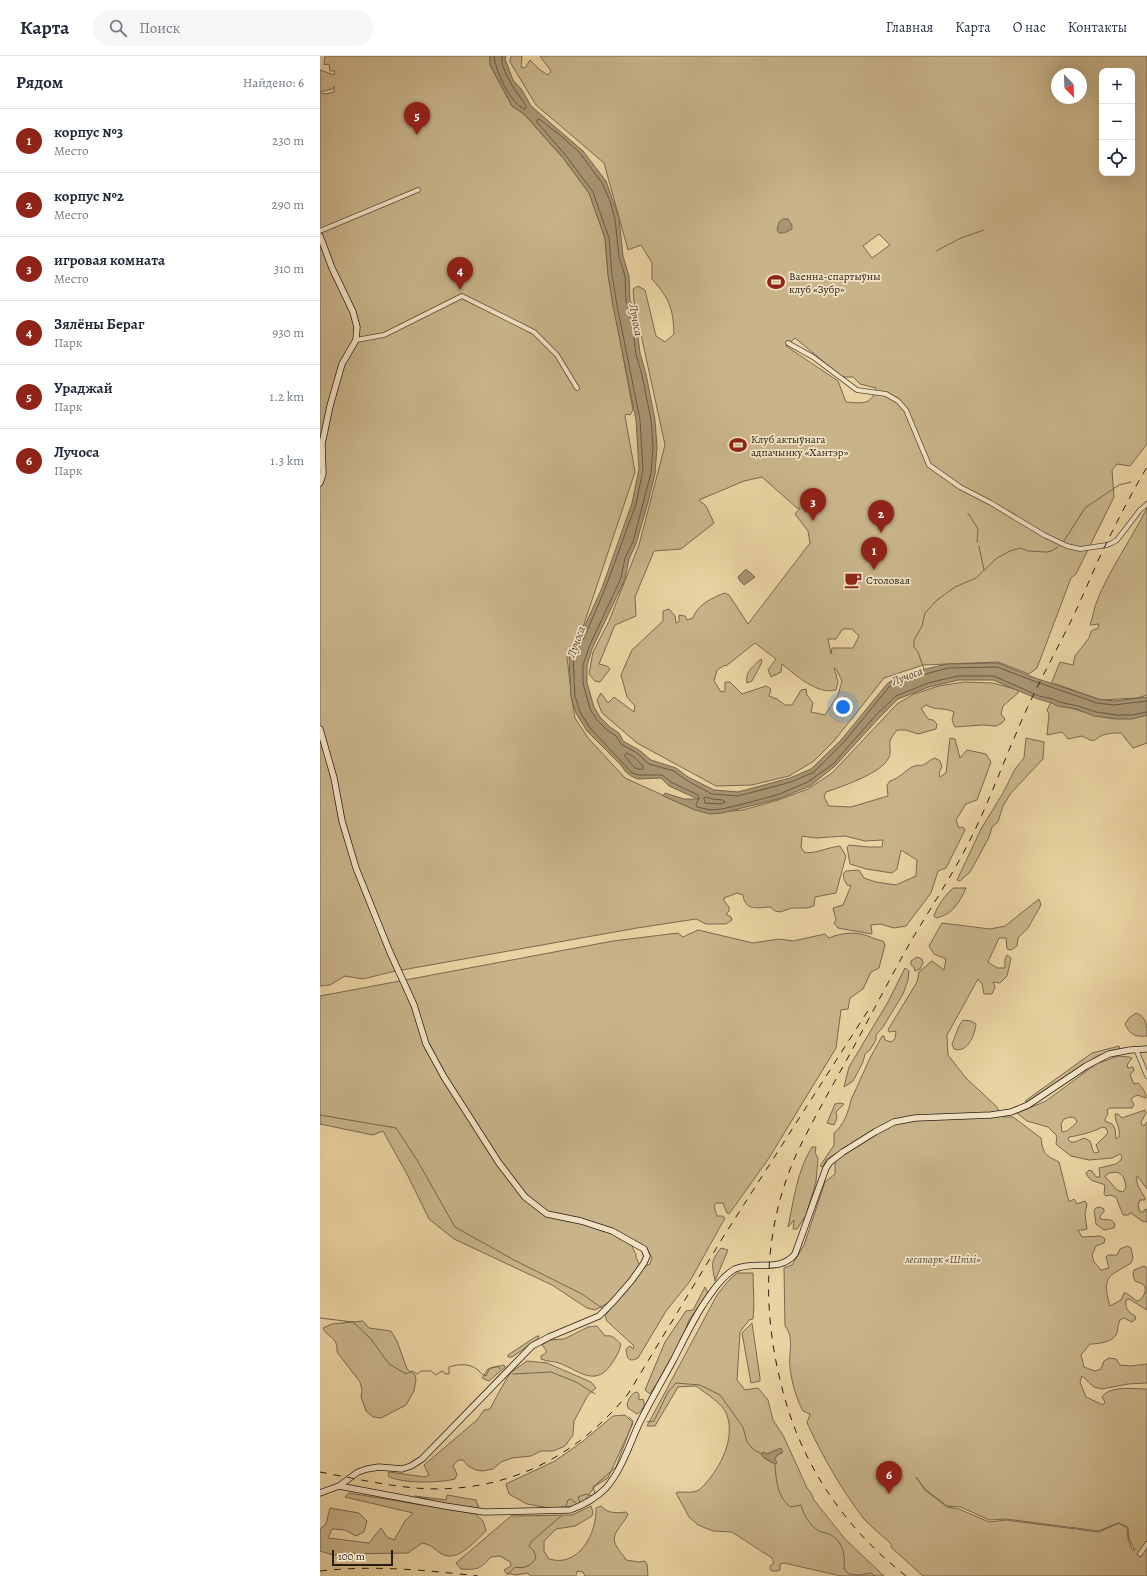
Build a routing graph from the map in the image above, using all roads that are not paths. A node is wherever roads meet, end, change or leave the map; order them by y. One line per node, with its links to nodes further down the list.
1 (418, 190): 2 (street)
2 (320, 231)
3 (320, 236): 4 (street)
4 (356, 340): 6 (street); 7 (street)
5 (788, 343): 8 (street)
6 (577, 388)
7 (320, 483)
8 (1147, 504)
9 (320, 729): 13 (street)
10 (1136, 1049): 11 (street); 12 (street); 13 (street)
11 (1147, 1049)
12 (1147, 1076)
13 (339, 1486): 14 (street)
14 (320, 1493)
15 (1147, 1544): 16 (street)
16 (1140, 1554)

